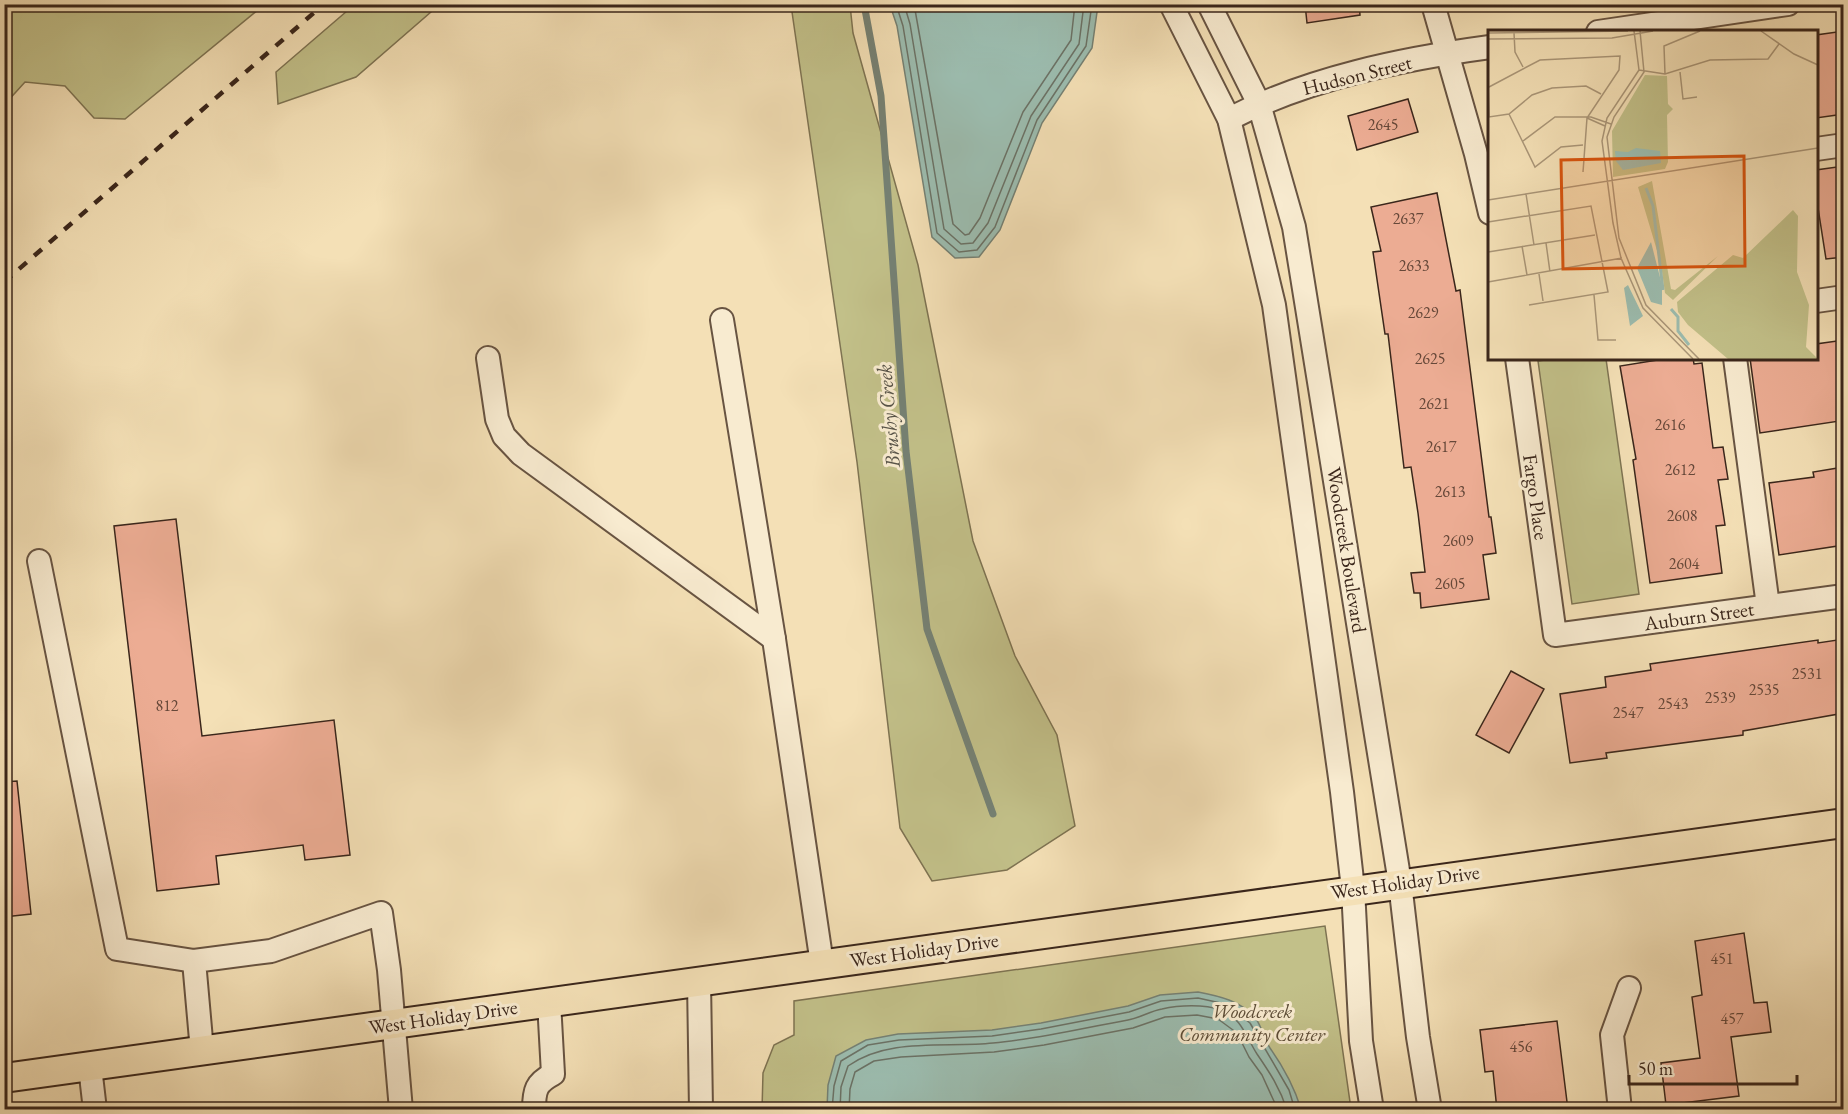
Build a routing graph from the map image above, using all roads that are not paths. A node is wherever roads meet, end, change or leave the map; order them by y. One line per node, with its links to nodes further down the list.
1 (1171, 4): 9 (street, Woodcreek Boulevard)
2 (1209, 4): 8 (street, Woodcreek Boulevard)
3 (1432, 4): 7 (street)
4 (1788, 4): 5 (street)
5 (1612, 30)
6 (1488, 47): 7 (street, Hudson Street)
7 (1445, 53): 8 (street, Hudson Street); 12 (street)
8 (1259, 104): 9 (street, Hudson Street); 25 (street, Woodcreek Boulevard)
9 (1229, 119): 26 (street, Woodcreek Boulevard)
10 (1844, 145): 11 (street)
11 (1818, 149)
12 (1488, 202)
13 (1844, 297): 14 (street)
14 (1818, 301)
15 (722, 320): 23 (street)
16 (488, 358): 23 (street)
17 (1517, 360): 22 (street, Fargo Place)
18 (1735, 360): 21 (street)
19 (39, 561): 27 (street)
20 (1844, 596): 21 (street, Auburn Street)
21 (1768, 606): 22 (street, Auburn Street)
22 (1555, 635)
23 (774, 639): 28 (street)
24 (1844, 823): 25 (main road, West Holiday Drive)
25 (1400, 884): 26 (main road, West Holiday Drive); 41 (street, Woodcreek Boulevard)
26 (1353, 889): 28 (main road, West Holiday Drive); 40 (street, Woodcreek Boulevard)
27 (194, 961): 32 (street); 33 (street)
28 (822, 964): 29 (main road, West Holiday Drive)
29 (699, 981): 31 (main road, West Holiday Drive); 39 (street)
30 (1629, 988): 42 (street)
31 (549, 1002): 32 (main road, West Holiday Drive); 38 (street)
32 (393, 1024): 33 (main road, West Holiday Drive); 37 (street)
33 (202, 1051): 34 (main road, West Holiday Drive)
34 (90, 1066): 35 (main road, West Holiday Drive); 36 (street)
35 (4, 1078)
36 (96, 1110)
37 (401, 1110)
38 (534, 1110)
39 (701, 1110)
40 (1372, 1110)
41 (1430, 1110)
42 (1620, 1110)

